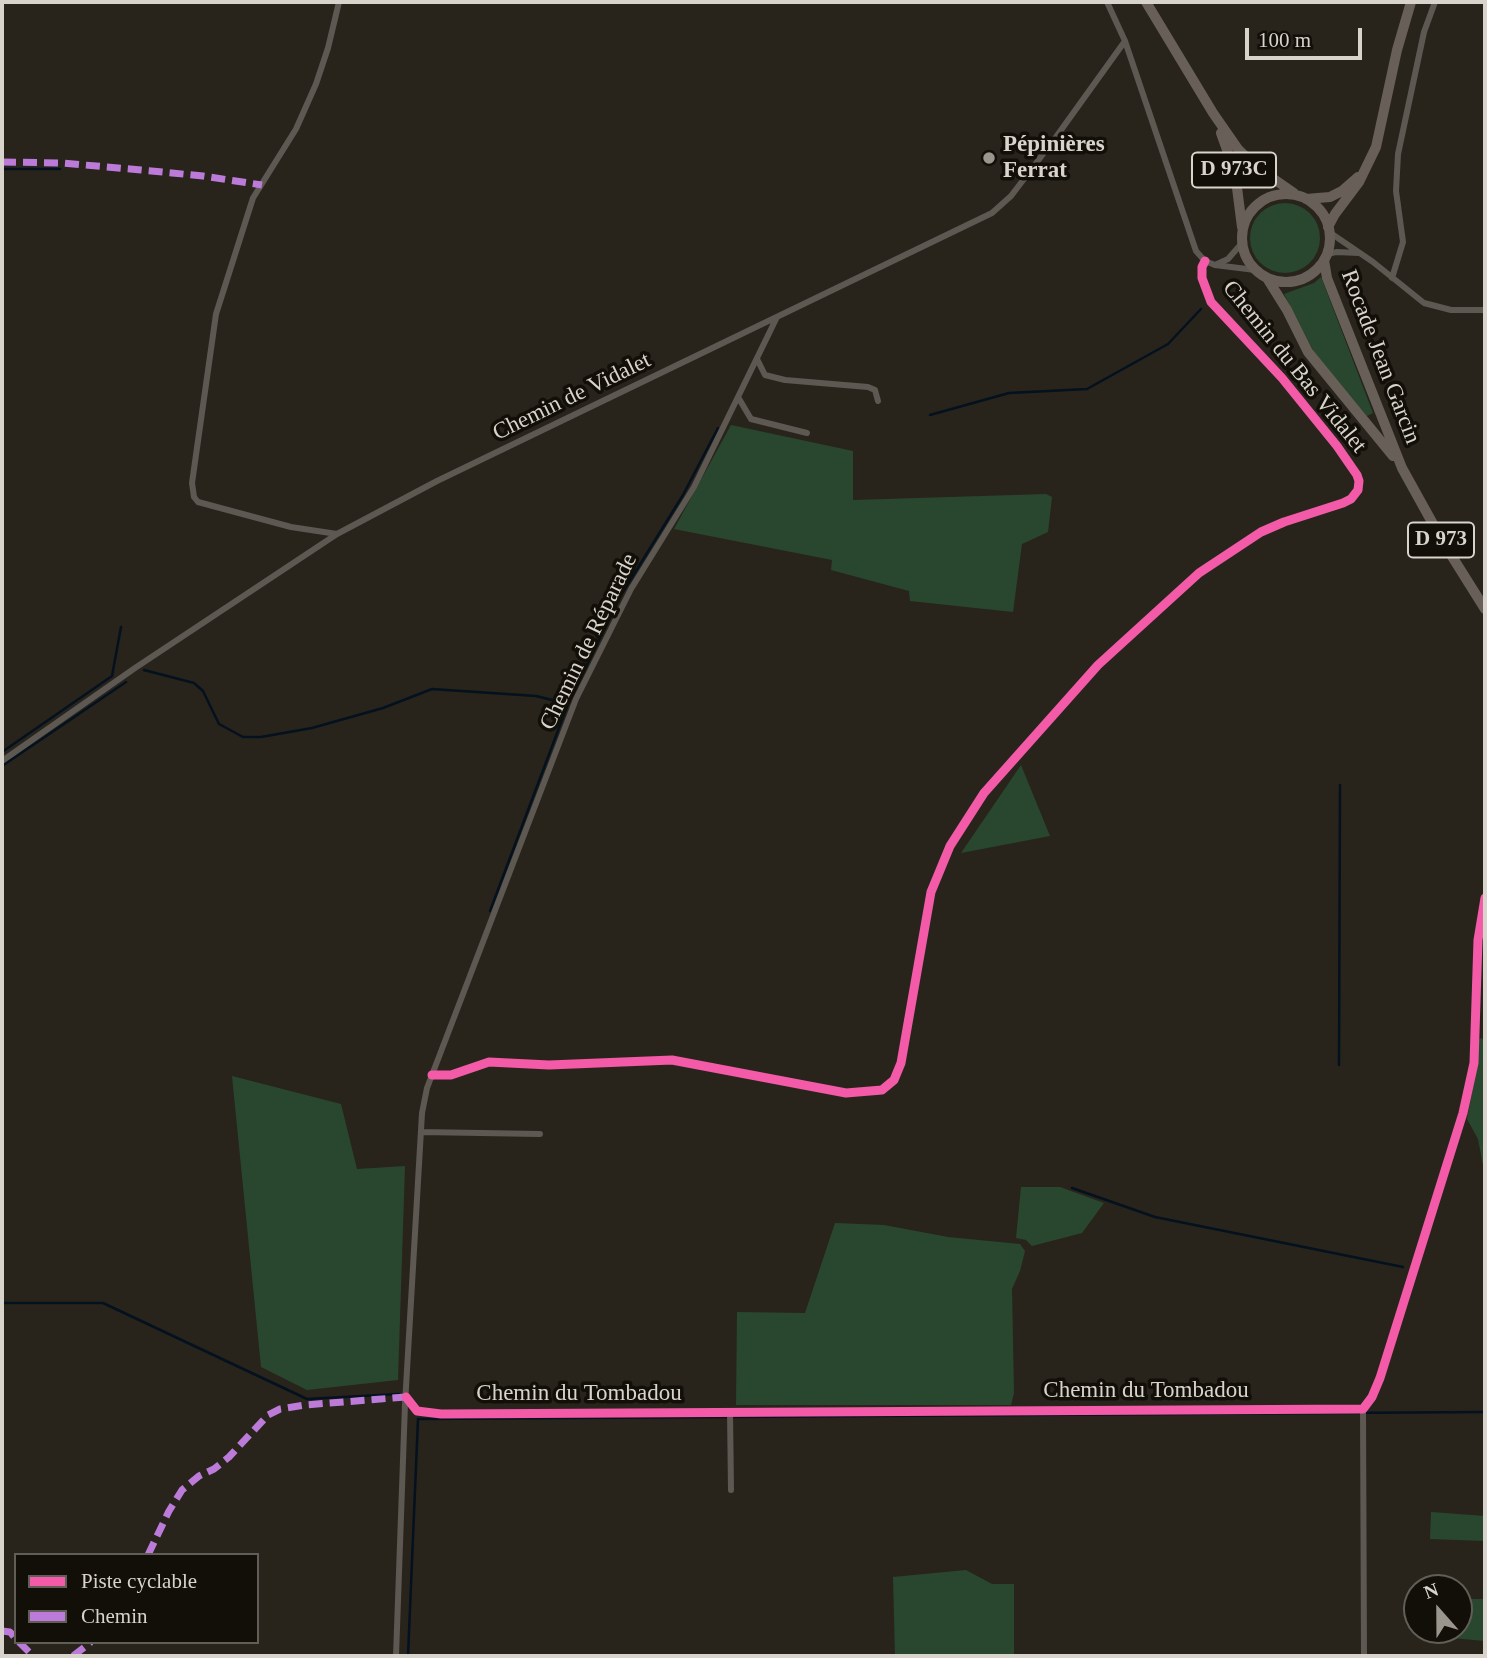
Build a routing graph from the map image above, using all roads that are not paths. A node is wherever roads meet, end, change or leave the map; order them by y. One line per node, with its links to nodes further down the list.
1 (339, 2): 27 (street)
2 (1107, 2): 6 (street)
3 (1146, 2): 7 (main road, D 973C)
4 (1411, 2): 8 (main road)
5 (1436, 2): 19 (street)
6 (1125, 41): 15 (street); 21 (street, Chemin de Vidalet)
7 (1213, 113): 9 (main road, D 973C); 11 (main road, D 973C)
8 (1364, 172): 9 (main road); 10 (main road)
9 (1302, 197): 10 (main road); 11 (main road)
10 (1329, 230): 13 (street); 14 (main road)
11 (1242, 231): 12 (main road)
12 (1242, 243): 16 (street); 17 (main road)
13 (1360, 253): 14 (street); 19 (street)
14 (1325, 257): 18 (main road); 26 (main road, Rocade Jean Garcin / D 973)
15 (1205, 261): 16 (street); 31 (street, Chemin du Bas Vidalet)
16 (1215, 265): 17 (street)
17 (1255, 270): 18 (main road)
18 (1267, 278): 26 (main road, Rocade Jean Garcin / D 973)
19 (1392, 278): 20 (street)
20 (1485, 310)
21 (777, 317): 22 (street, Chemin de Réparade); 27 (street, Chemin de Vidalet)
22 (757, 359): 23 (street, Chemin de Réparade); 24 (street)
23 (738, 397): 25 (street); 31 (street, Chemin de Réparade)
24 (878, 401)
25 (807, 433)
26 (1402, 468): 28 (main road, Rocade Jean Garcin / D 973)
27 (337, 534): 29 (street, Chemin de Vidalet)
28 (1485, 609)
29 (2, 761)
30 (1485, 898): 35 (street)
31 (432, 1075): 32 (street, Chemin de Réparade)
32 (421, 1132): 33 (street); 34 (street, Chemin de Réparade)
33 (540, 1134)
34 (406, 1397): 36 (street, Chemin du Tombadou); 38 (street, Chemin de Réparade)
35 (1363, 1409): 36 (street, Chemin du Tombadou); 39 (street)
36 (730, 1412): 37 (street)
37 (731, 1490)
38 (396, 1656)
39 (1364, 1656)

